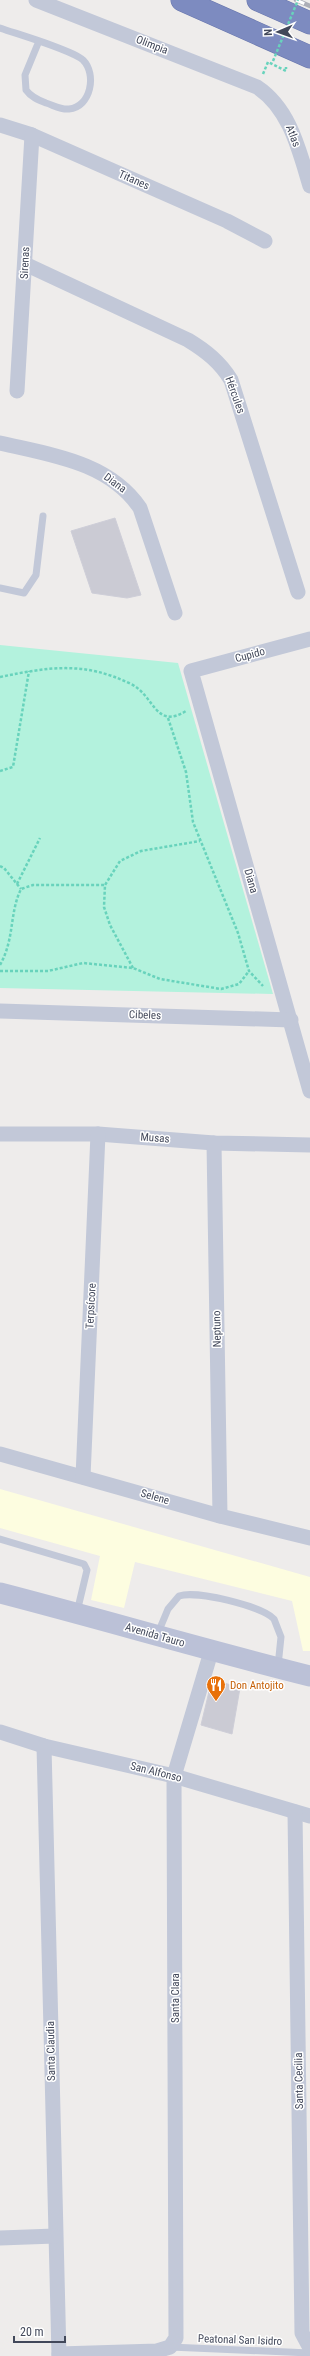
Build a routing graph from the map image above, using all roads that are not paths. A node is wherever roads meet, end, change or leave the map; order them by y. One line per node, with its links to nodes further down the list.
1 (36, 0): 8 (street, Olimpia)
2 (182, 0): 7 (highway)
3 (258, 0): 4 (highway)
4 (310, 23)
5 (0, 28): 6 (lane)
6 (39, 41): 6 (lane)
7 (310, 57)
8 (266, 93): 11 (street, Atlas)
9 (0, 125): 10 (street, Titanes)
10 (32, 136): 12 (street, Titanes); 13 (street, Sirenas)
11 (310, 186)
12 (265, 242)
13 (25, 264): 14 (street, Sirenas); 18 (street, Hércules)
14 (17, 391)
15 (0, 443): 19 (street, Diana)
16 (43, 516): 17 (lane)
17 (0, 588)
18 (298, 592)
19 (175, 613)
20 (310, 640): 21 (street, Cupido)
21 (191, 671): 23 (street, Diana)
22 (0, 1011): 23 (street, Cibeles)
23 (291, 1020): 24 (street, Diana)
24 (310, 1092)
25 (0, 1134): 26 (street, Musas)
26 (98, 1134): 27 (street, Musas); 30 (street, Terpsícore)
27 (214, 1143): 28 (street, Musas); 31 (street, Neptuno)
28 (310, 1145)
29 (0, 1454): 30 (street, Selene)
30 (83, 1477): 31 (street, Selene)
31 (220, 1516): 32 (street, Selene)
32 (310, 1538)
33 (0, 1539): 35 (lane)
34 (0, 1593): 35 (street, Avenida Tauro)
35 (76, 1613): 36 (street, Avenida Tauro)
36 (158, 1635): 37 (street, Avenida Tauro); 38 (lane)
37 (211, 1652): 38 (street, Avenida Tauro); 42 (street, Santa Clara)
38 (278, 1668): 39 (street, Avenida Tauro)
39 (310, 1676)
40 (0, 1732): 41 (street, San Alfonso)
41 (44, 1746): 42 (street, San Alfonso); 45 (street, Santa Claudia)
42 (174, 1776): 43 (street, San Alfonso); 47 (street, Santa Clara)
43 (295, 1812): 44 (street, San Alfonso); 48 (street, Santa Cecilia)
44 (310, 1816)
45 (55, 2236): 46 (street); 50 (street, Santa Claudia)
46 (0, 2238)
47 (170, 2347): 49 (lane, Peatonal San Isidro); 50 (street)
48 (310, 2348)
49 (310, 2354)
50 (59, 2355)

